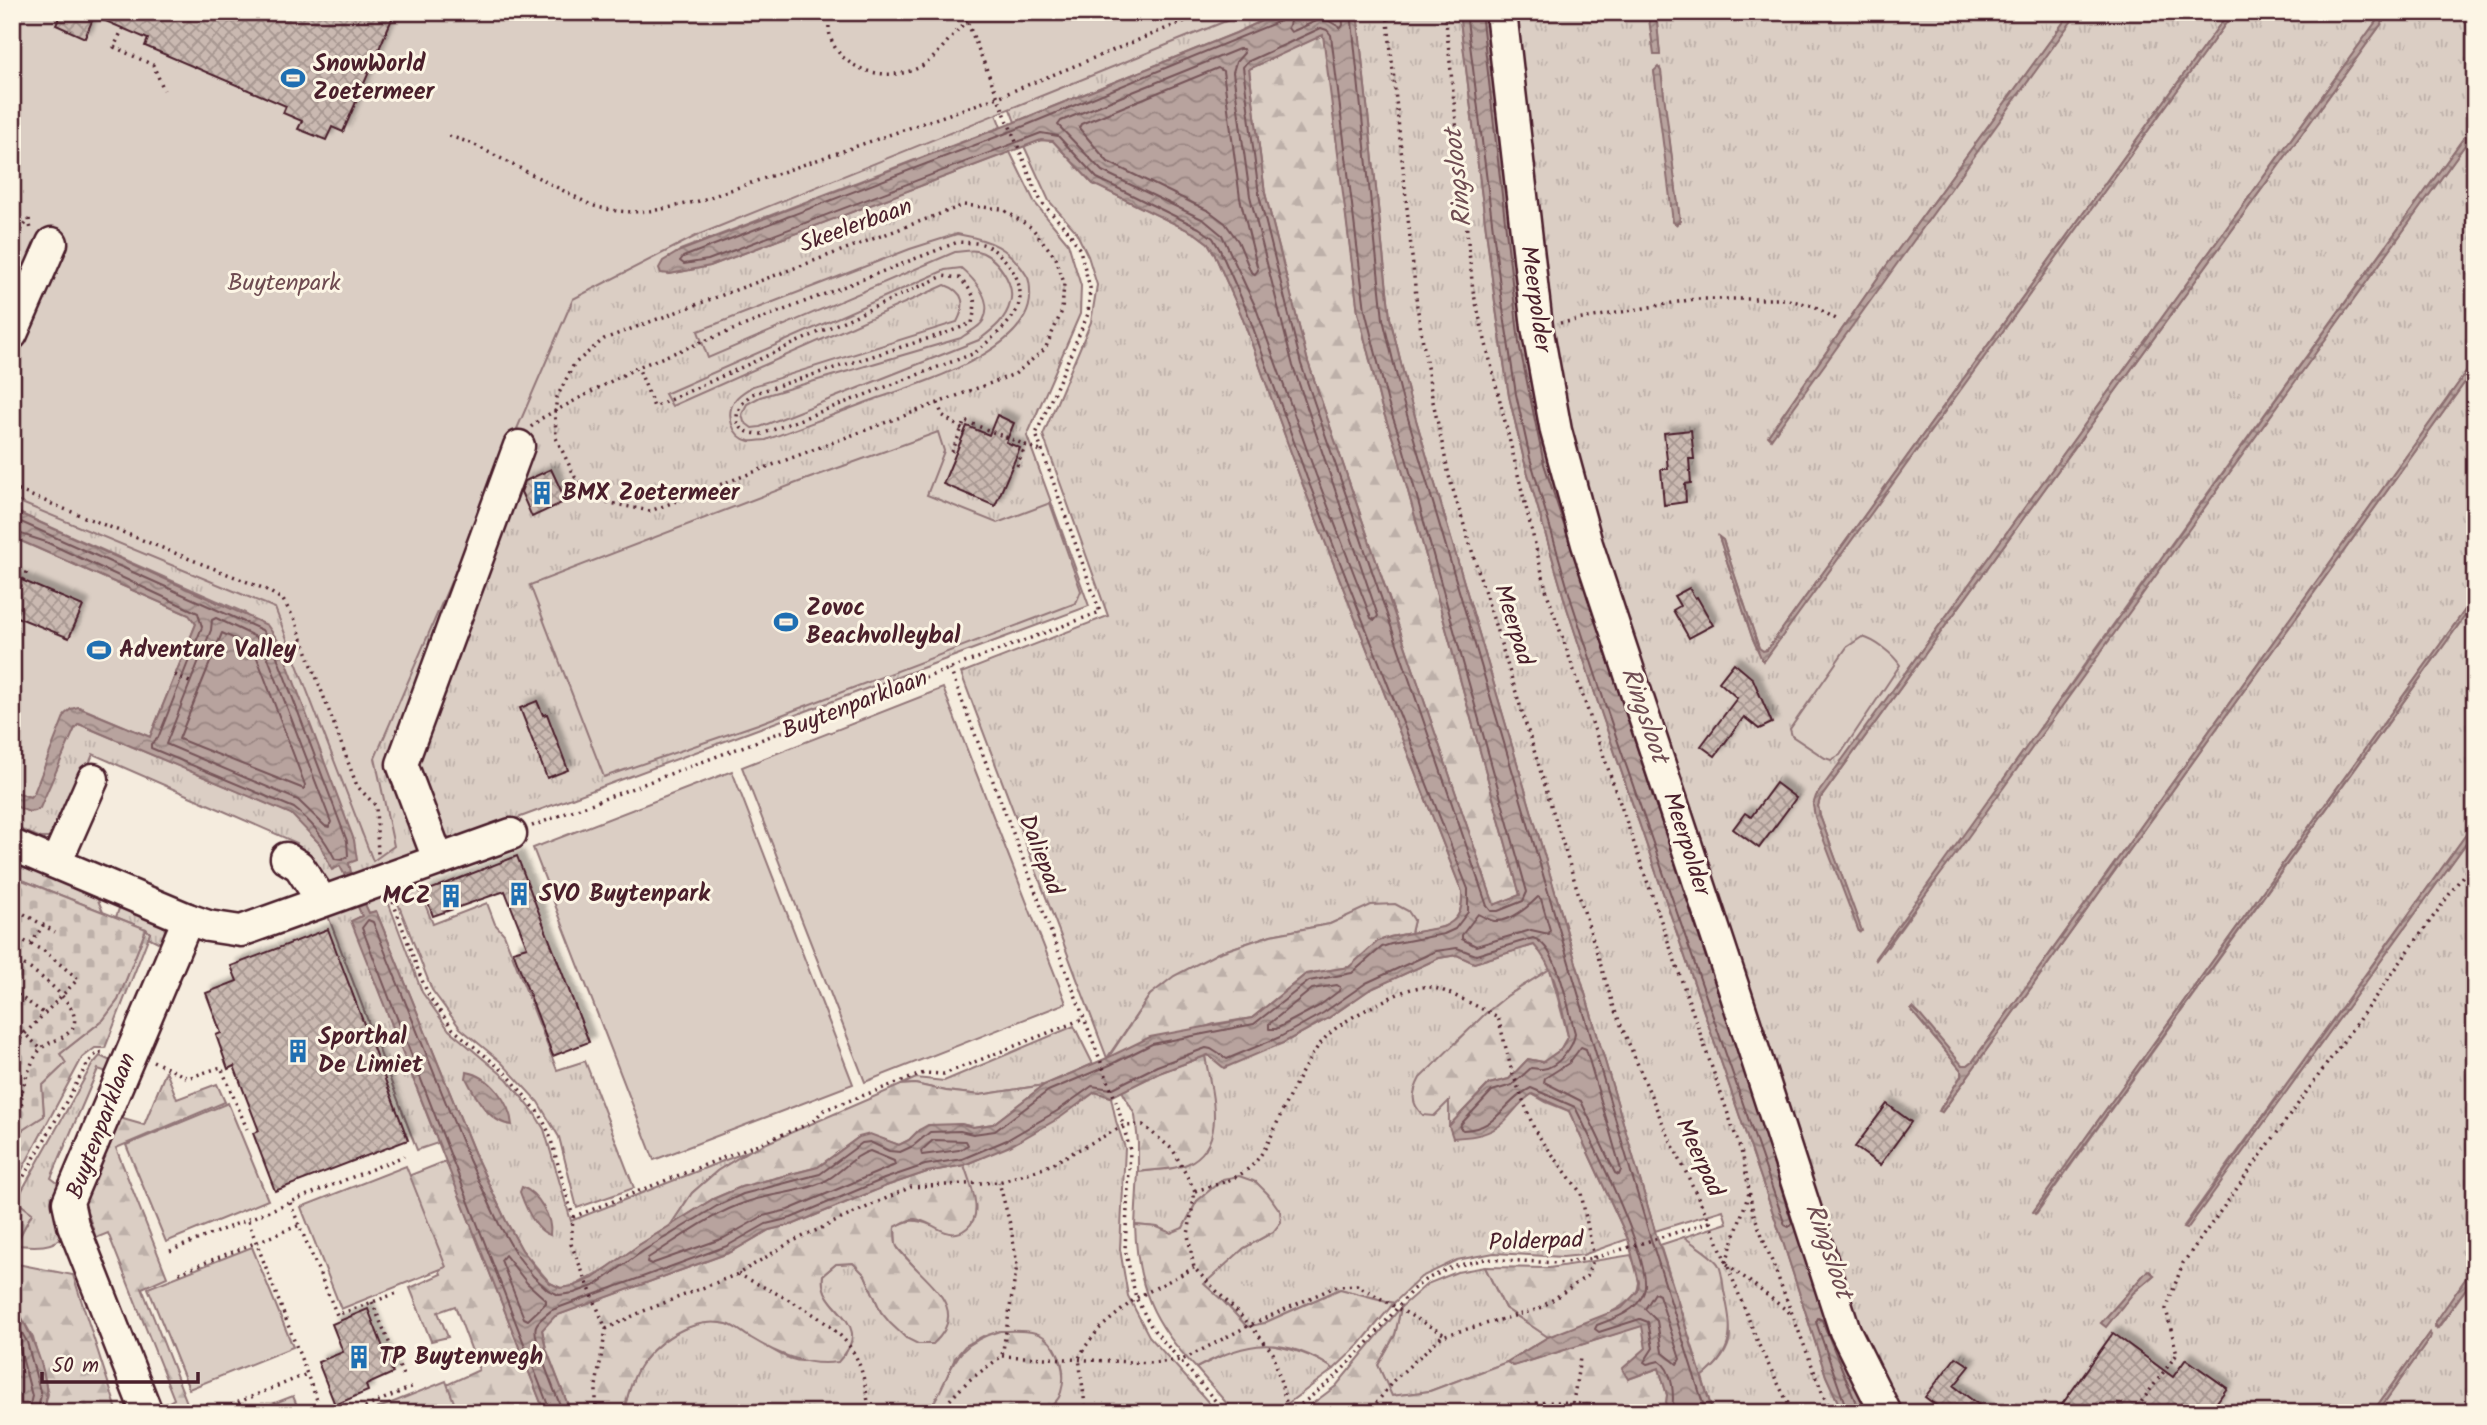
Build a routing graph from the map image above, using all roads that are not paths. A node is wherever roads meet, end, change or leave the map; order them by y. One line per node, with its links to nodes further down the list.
1 (1501, 12): 14 (street, Meerpolder)
2 (52, 243): 3 (street)
3 (12, 334)
4 (519, 446): 9 (street)
5 (93, 779): 10 (street)
6 (511, 834): 9 (street)
7 (12, 845): 10 (street)
8 (286, 858): 11 (street)
9 (438, 859): 11 (street)
10 (56, 863): 12 (street)
11 (322, 901): 12 (street)
12 (188, 919): 13 (street, Buytenparklaan)
13 (147, 1413)
14 (1886, 1413)

